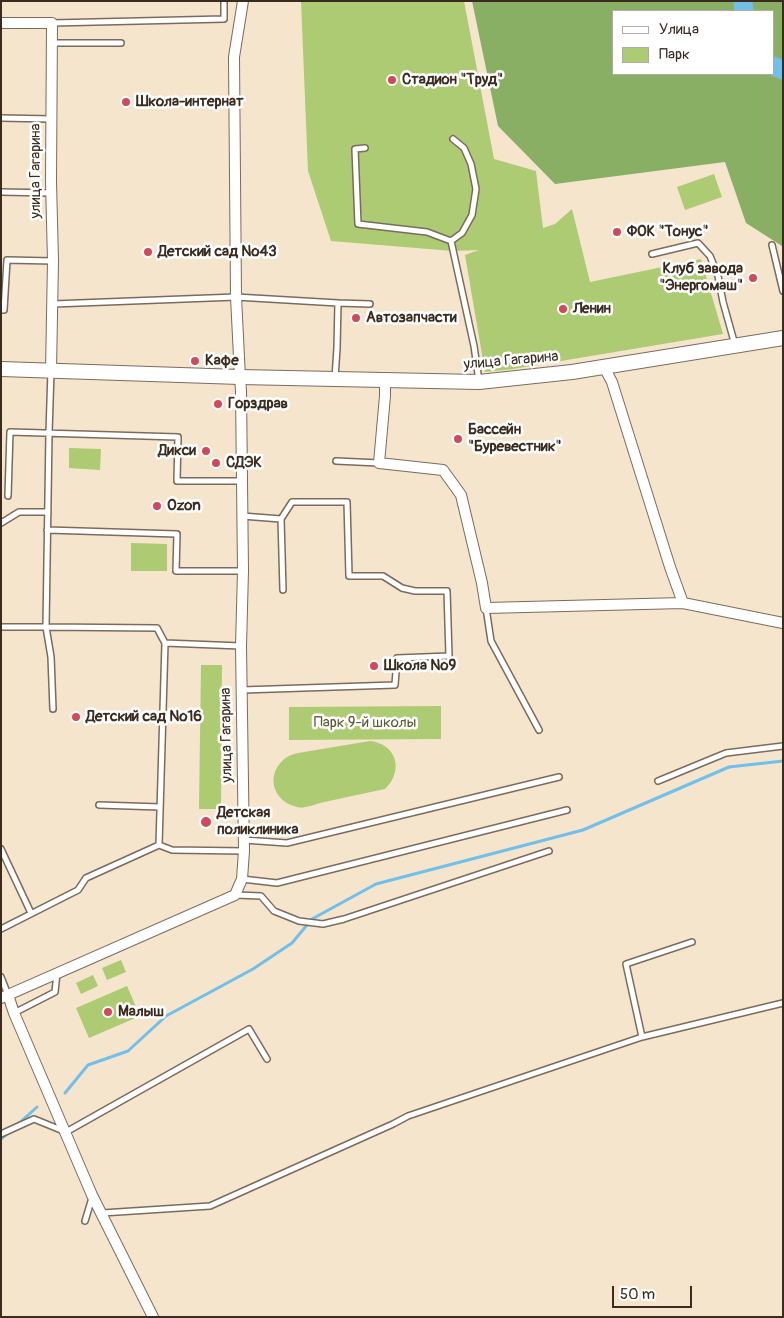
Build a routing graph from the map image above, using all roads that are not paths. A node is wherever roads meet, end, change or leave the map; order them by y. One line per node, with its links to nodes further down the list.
1 (224, 1): 4 (lane)
2 (242, 1): 18 (street)
3 (1, 23): 4 (street)
4 (52, 23): 5 (street, улица Гагарина)
5 (52, 43): 6 (lane); 8 (street, улица Гагарина)
6 (121, 43)
7 (1, 118): 8 (lane)
8 (52, 119): 12 (street, улица Гагарина)
9 (453, 139): 13 (lane)
10 (365, 148): 13 (lane)
11 (1, 192): 12 (lane)
12 (52, 193): 16 (street, улица Гагарина)
13 (451, 241): 31 (lane)
14 (772, 245): 17 (lane)
15 (652, 254): 24 (lane)
16 (53, 261): 20 (street, улица Гагарина); 22 (lane)
17 (783, 291)
18 (236, 297): 19 (lane); 20 (lane); 28 (street)
19 (338, 303): 21 (lane); 29 (lane)
20 (53, 304): 27 (street, улица Гагарина)
21 (370, 304)
22 (1, 310)
23 (783, 338): 24 (main road, улица Гагарина)
24 (735, 346): 25 (main road, улица Гагарина)
25 (604, 367): 31 (main road, улица Гагарина); 44 (street)
26 (1, 369): 27 (main road, улица Гагарина)
27 (51, 370): 28 (main road, улица Гагарина); 32 (lane)
28 (240, 377): 29 (main road, улица Гагарина); 35 (street, улица Гагарина)
29 (335, 378): 30 (main road, улица Гагарина)
30 (385, 380): 31 (main road, улица Гагарина); 34 (street)
31 (479, 382)
32 (48, 433): 35 (lane); 36 (lane); 37 (lane)
33 (336, 461): 34 (lane)
34 (379, 463): 45 (street)
35 (242, 481): 38 (street, улица Гагарина)
36 (8, 496)
37 (48, 512): 40 (lane); 41 (lane)
38 (242, 516): 39 (lane); 42 (street, улица Гагарина)
39 (281, 519): 43 (lane); 51 (lane)
40 (1, 523)
41 (47, 530): 42 (lane); 48 (lane)
42 (243, 571): 50 (street, улица Гагарина)
43 (283, 590)
44 (683, 603): 45 (street); 46 (street)
45 (486, 608): 53 (lane)
46 (783, 623)
47 (1, 626): 48 (lane)
48 (46, 627): 49 (lane); 52 (lane)
49 (165, 644): 50 (lane); 58 (lane)
50 (242, 646): 51 (street, улица Гагарина)
51 (242, 690): 60 (street, улица Гагарина)
52 (53, 709)
53 (539, 730)
54 (783, 746): 56 (lane)
55 (559, 778): 60 (lane)
56 (658, 781)
57 (99, 805): 58 (lane)
58 (160, 807): 61 (lane)
59 (567, 810): 65 (lane)
60 (244, 840): 64 (street, улица Гагарина)
61 (159, 845): 64 (lane); 67 (lane)
62 (1, 849): 67 (lane)
63 (550, 851): 66 (lane)
64 (244, 852): 65 (street, улица Гагарина)
65 (242, 878): 66 (street, улица Гагарина)
66 (235, 895): 70 (street)
67 (31, 914): 68 (lane)
68 (1, 929)
69 (692, 942): 75 (lane)
70 (57, 973): 72 (street); 74 (lane)
71 (1, 977): 72 (lane)
72 (5, 997): 74 (street)
73 (783, 1003): 75 (lane)
74 (14, 1013): 77 (street)
75 (642, 1037): 80 (lane)
76 (267, 1059): 77 (lane)
77 (66, 1132): 78 (lane); 79 (street)
78 (1, 1134)
79 (92, 1195): 80 (street); 81 (lane)
80 (102, 1213): 82 (street)
81 (85, 1222)
82 (153, 1317)

